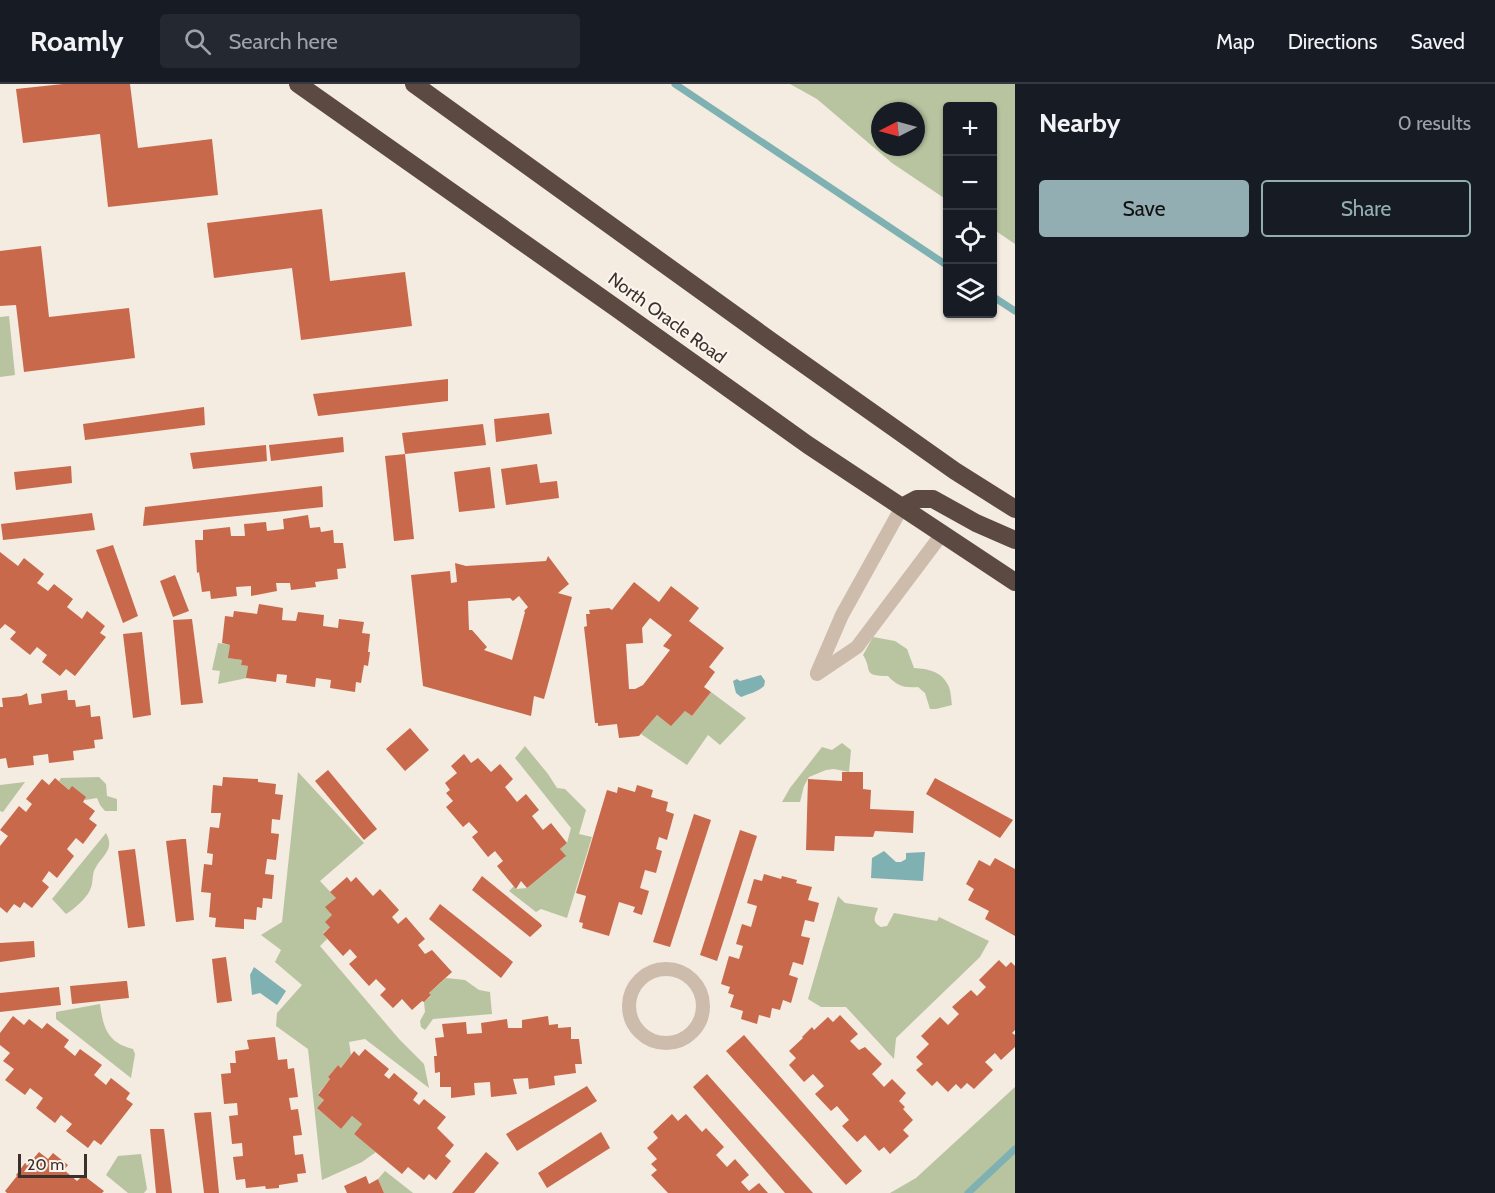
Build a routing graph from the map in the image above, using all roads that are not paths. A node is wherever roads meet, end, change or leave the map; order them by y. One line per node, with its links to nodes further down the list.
1 (298, 84): 3 (highway, North Oracle Road)
2 (414, 84): 4 (highway)
3 (902, 507): 5 (highway, North Oracle Road); 5 (lane); 6 (highway)
4 (1015, 509)
5 (942, 534): 7 (highway, North Oracle Road)
6 (1015, 540)
7 (1015, 582)
8 (660, 969): 8 (lane)

